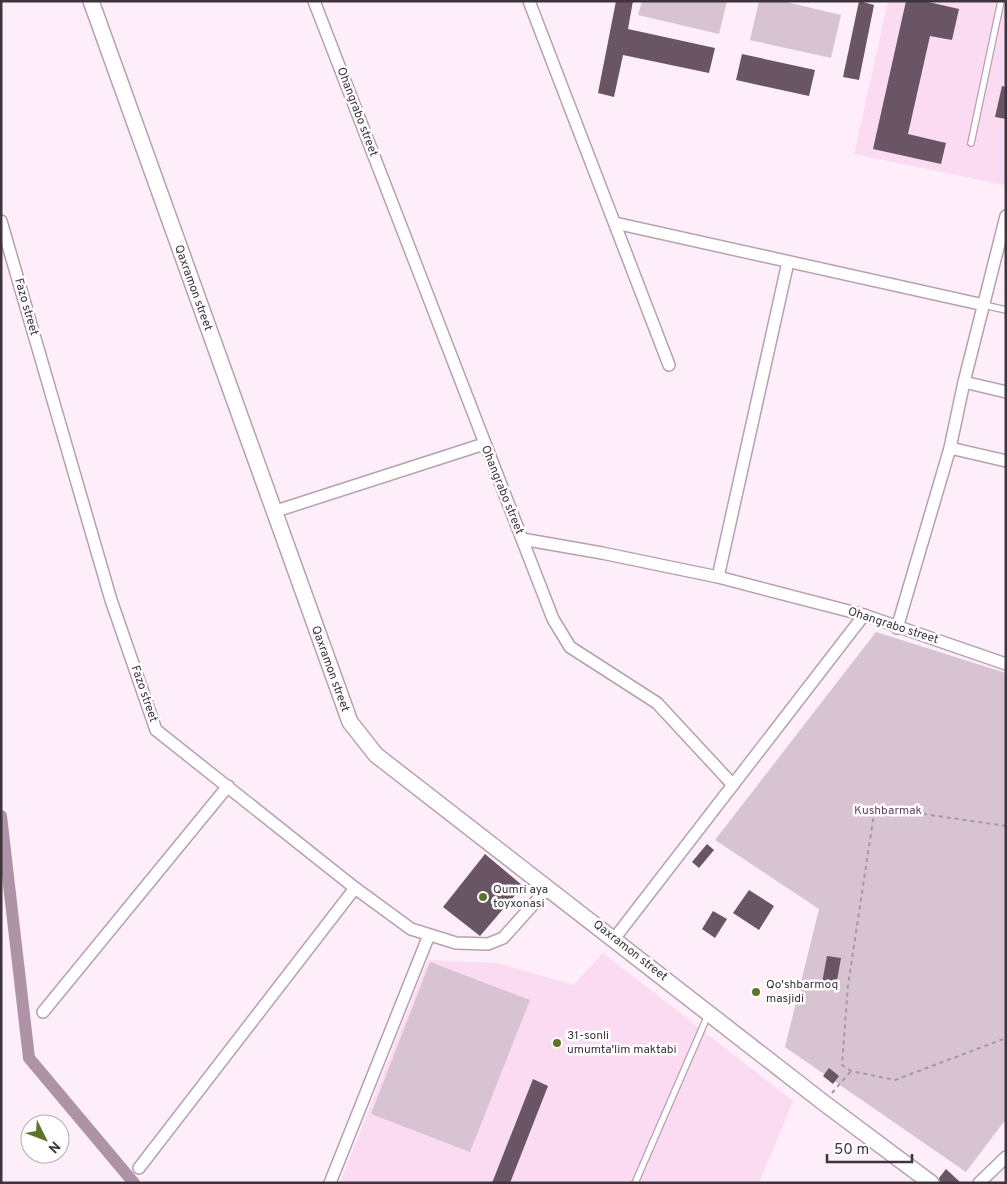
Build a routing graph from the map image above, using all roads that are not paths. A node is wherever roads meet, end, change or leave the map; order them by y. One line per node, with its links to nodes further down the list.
1 (91, 1): 18 (street, Qaxramon street)
2 (314, 1): 15 (street, Ohangrabo street)
3 (529, 1): 8 (street)
4 (1001, 1): 5 (lane)
5 (971, 143)
6 (1006, 216): 10 (street)
7 (1, 221): 25 (street, Fazo street)
8 (615, 223): 9 (street); 12 (street)
9 (788, 262): 10 (street); 20 (street)
10 (984, 306): 11 (lane); 13 (street)
11 (1006, 310)
12 (668, 365)
13 (964, 382): 14 (street); 16 (street)
14 (1006, 392)
15 (484, 444): 18 (street); 19 (street, Ohangrabo street)
16 (950, 448): 17 (street); 22 (street)
17 (1006, 461)
18 (273, 512): 27 (street, Qaxramon street)
19 (522, 539): 20 (street, Ohangrabo street); 24 (street)
20 (718, 577): 21 (street, Ohangrabo street)
21 (864, 615): 22 (street, Ohangrabo street); 24 (street)
22 (898, 628): 23 (street, Ohangrabo street)
23 (1006, 664)
24 (734, 785): 29 (street)
25 (228, 786): 26 (street, Fazo street); 30 (street)
26 (356, 888): 28 (street, Fazo street); 33 (street)
27 (548, 888): 28 (street, Fazo street); 29 (street, Qaxramon street)
28 (429, 935): 34 (street)
29 (614, 938): 31 (street, Qaxramon street)
30 (43, 1012)
31 (709, 1013): 35 (lane); 36 (street, Qaxramon street)
32 (1006, 1157): 37 (street)
33 (139, 1168)
34 (330, 1183)
35 (635, 1183)
36 (931, 1183)
37 (979, 1183)

